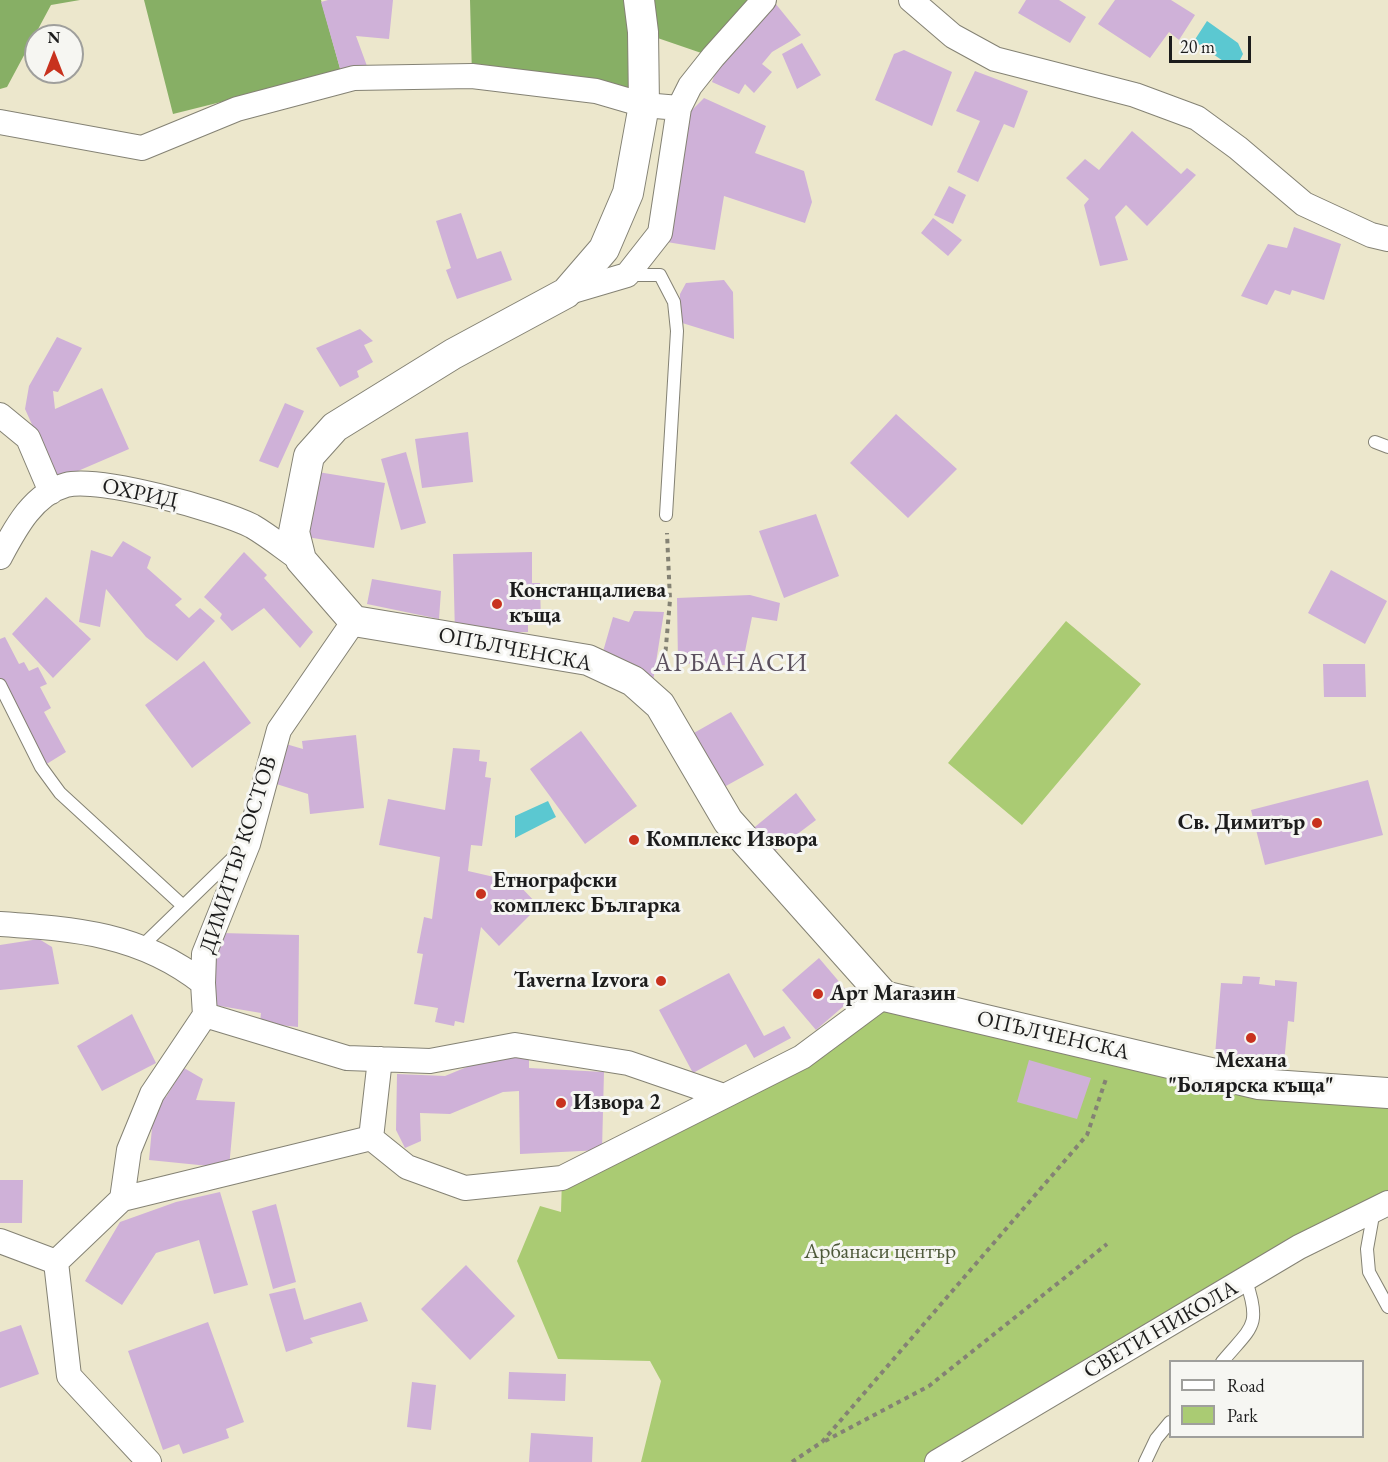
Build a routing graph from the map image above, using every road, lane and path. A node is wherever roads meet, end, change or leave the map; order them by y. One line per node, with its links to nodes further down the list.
1 (639, 0): 4 (street)
2 (764, 0): 5 (street)
3 (911, 0): 7 (street)
4 (644, 105): 5 (street); 6 (street); 9 (street)
5 (678, 108): 8 (street)
6 (0, 122)
7 (1388, 238)
8 (627, 276): 9 (street); 14 (lane)
9 (566, 293): 16 (street)
10 (0, 415): 13 (street)
11 (1375, 442): 12 (lane)
12 (1388, 447)
13 (51, 492): 15 (street, ОХРИД); 16 (street, ОХРИД)
14 (666, 514): 19 (path)
15 (0, 557)
16 (301, 560): 17 (street)
17 (354, 621): 19 (street, ОПЪЛЧЕНСКА); 20 (street, ДИМИТЪР КОСТОВ)
18 (0, 685): 21 (lane)
19 (660, 705): 25 (street, ОПЪЛЧЕНСКА)
20 (248, 844): 21 (lane); 24 (street, ДИМИТЪР КОСТОВ)
21 (183, 905): 23 (lane)
22 (0, 924): 23 (street)
23 (141, 947): 24 (street)
24 (203, 984): 26 (street, ДИМИТЪР КОСТОВ)
25 (884, 996): 27 (street, ОПЪЛЧЕНСКА); 30 (street)
26 (205, 1016): 28 (street); 32 (street)
27 (1115, 1051): 29 (street, ОПЪЛЧЕНСКА); 41 (path)
28 (380, 1059): 30 (street); 31 (street)
29 (1388, 1093)
30 (721, 1095): 31 (street)
31 (371, 1137): 32 (street)
32 (122, 1199): 36 (street)
33 (1381, 1207): 37 (street, СВЕТИ НИКОЛА); 38 (lane)
34 (0, 1241): 36 (street)
35 (1107, 1244): 41 (path)
36 (56, 1262): 42 (street)
37 (1246, 1281): 39 (lane); 44 (street, СВЕТИ НИКОЛА)
38 (1388, 1306)
39 (1224, 1360)
40 (1169, 1423): 45 (lane)
41 (822, 1442): 43 (path)
42 (149, 1462)
43 (792, 1462)
44 (937, 1462)
45 (1145, 1462)

